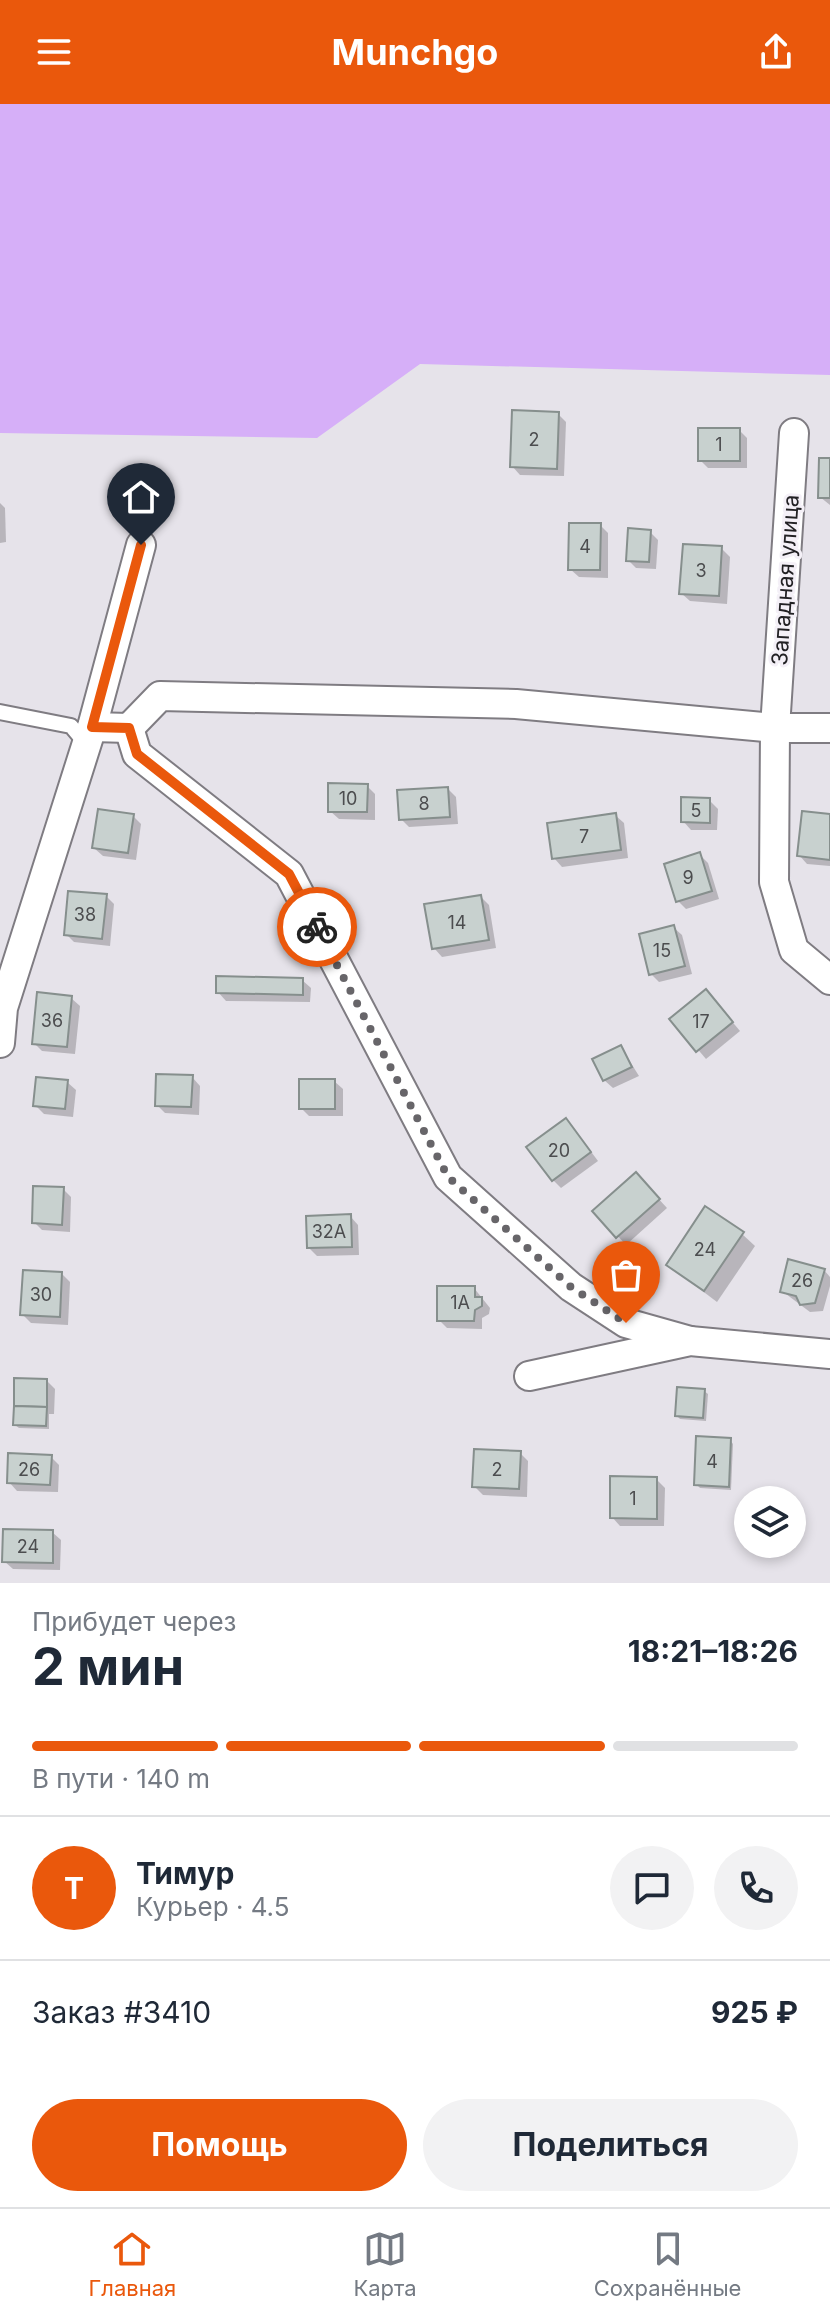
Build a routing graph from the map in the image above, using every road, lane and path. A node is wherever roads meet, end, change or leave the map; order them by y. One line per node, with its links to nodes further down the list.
1 (794, 433): 5 (street, Западная улица)
2 (141, 545): 7 (street)
3 (0, 712): 7 (lane)
4 (129, 728): 5 (street); 7 (street); 11 (street)
5 (775, 728): 6 (street); 8 (street, Западная улица)
6 (830, 728)
7 (90, 736): 9 (street)
8 (830, 980)
9 (2, 1006): 10 (street)
10 (0, 1043)
11 (690, 1341): 12 (street); 13 (street)
12 (830, 1354)
13 (529, 1376)

